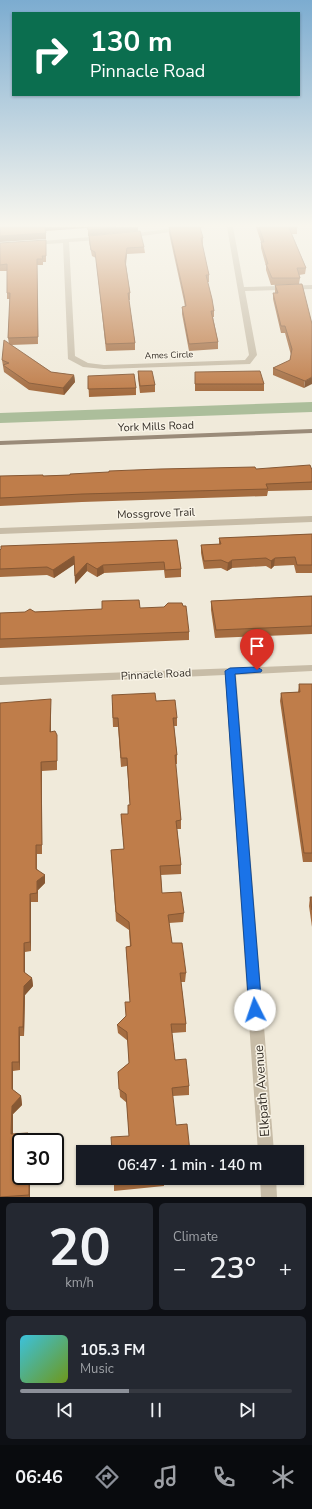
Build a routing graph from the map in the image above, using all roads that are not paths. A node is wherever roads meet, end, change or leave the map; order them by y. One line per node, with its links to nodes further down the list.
1 (68, 283): 4 (street, Ames Circle)
2 (241, 283): 4 (street, Ames Circle)
3 (312, 287): 4 (street)
4 (242, 289)
5 (312, 431): 6 (main road, York Mills Road)
6 (0, 443)
7 (312, 519): 8 (street, Mossgrove Trail)
8 (0, 531)
9 (312, 668): 10 (street, Pinnacle Road)
10 (230, 671): 11 (street, Pinnacle Road); 12 (street, Elkpath Avenue)
11 (0, 681)
12 (265, 1145)
13 (268, 1185): 14 (street)
14 (269, 1197)

